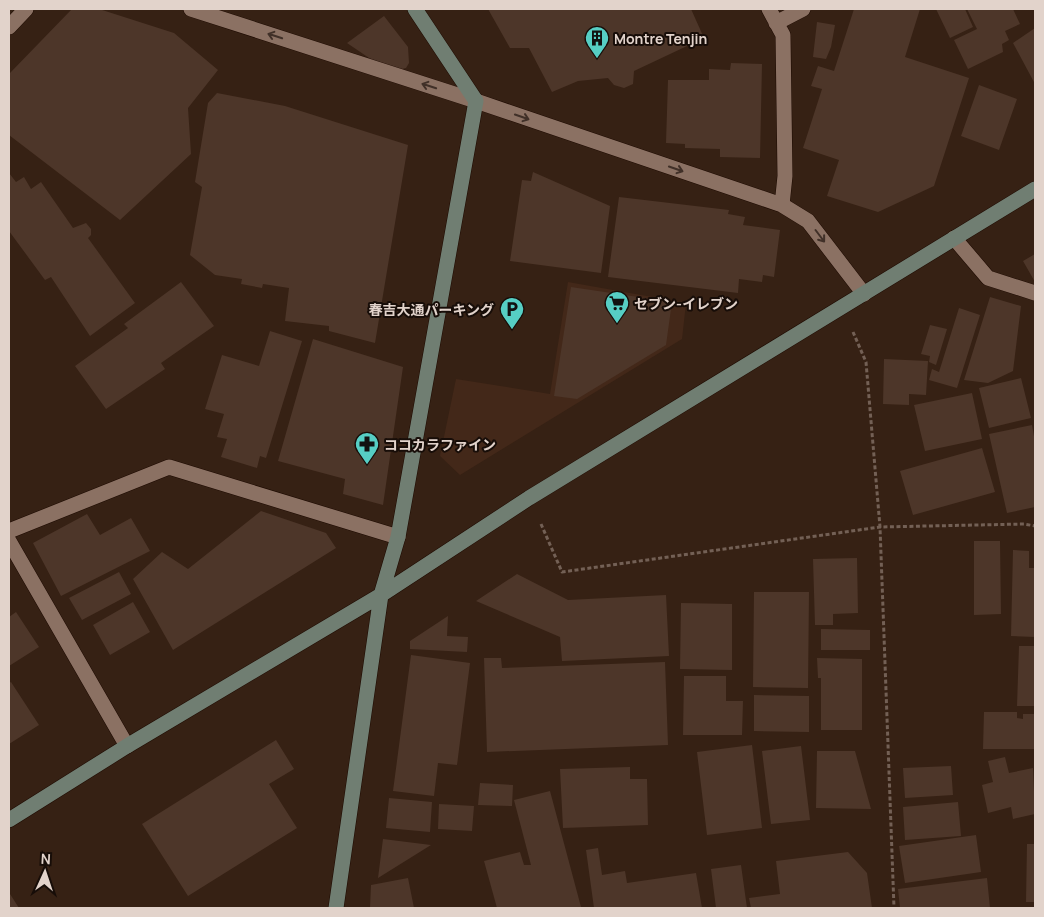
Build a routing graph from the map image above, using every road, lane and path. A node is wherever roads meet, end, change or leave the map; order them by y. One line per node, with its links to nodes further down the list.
1 (26, 9): 7 (street)
2 (192, 9): 8 (street, one-way to 2)
3 (415, 9): 8 (street)
4 (768, 9): 6 (street)
5 (804, 9): 6 (street)
6 (776, 23): 10 (street)
7 (9, 26)
8 (476, 101): 10 (street, one-way to 10); 19 (street)
9 (1035, 189): 11 (street)
10 (782, 204): 13 (street, one-way to 13)
11 (954, 238): 12 (street); 13 (street)
12 (1035, 293)
13 (864, 294): 14 (street)
14 (843, 306): 15 (street); 17 (path)
15 (530, 498): 17 (path); 21 (street)
16 (1035, 526): 17 (path)
17 (880, 527): 25 (path)
18 (9, 532): 19 (street)
19 (398, 537): 21 (street)
20 (9, 541): 22 (street)
21 (382, 596): 22 (street); 24 (street)
22 (127, 746): 23 (street)
23 (9, 820)
24 (336, 908)
25 (894, 908)

